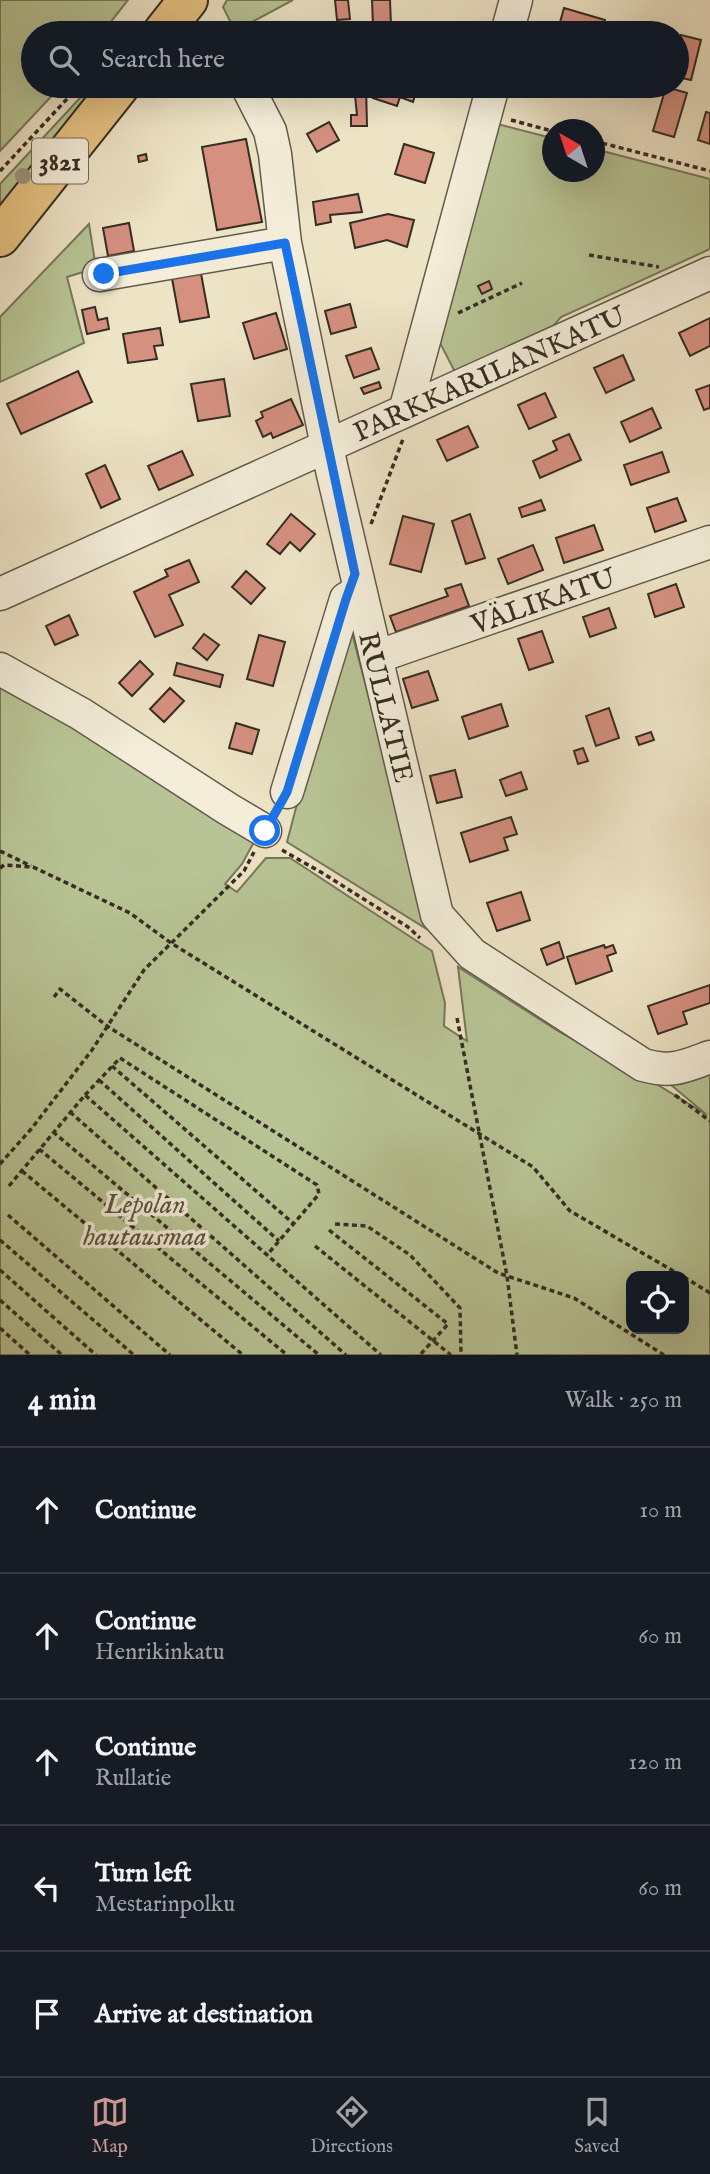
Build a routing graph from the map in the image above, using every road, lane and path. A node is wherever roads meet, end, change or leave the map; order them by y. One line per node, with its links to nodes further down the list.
1 (188, 0): 3 (main road)
2 (516, 0): 4 (street)
3 (171, 21)
4 (510, 21)
5 (68, 98): 12 (path)
6 (110, 98): 13 (main road, 3821)
7 (253, 98): 14 (street, RULLATIE)
8 (489, 100): 9 (path); 19 (street)
9 (542, 126)
10 (605, 144): 11 (path)
11 (710, 170)
12 (0, 171)
13 (0, 237)
14 (285, 243): 16 (street); 21 (street, RULLATIE)
15 (589, 255): 17 (path)
16 (99, 275)
17 (706, 275): 20 (street, PARKKARILANKATU)
18 (522, 283): 19 (path)
19 (427, 327): 20 (street)
20 (405, 424): 21 (street, PARKKARILANKATU); 22 (path)
21 (328, 446): 24 (street, PARKKARILANKATU); 25 (street, RULLATIE)
22 (368, 532)
23 (710, 542): 26 (street, VÄLIKATU)
24 (0, 594)
25 (353, 595): 26 (street, RULLATIE); 28 (street)
26 (376, 657): 37 (street, RULLATIE)
27 (0, 668): 29 (street)
28 (287, 792)
29 (265, 831): 33 (path)
30 (0, 851): 31 (path)
31 (33, 867): 32 (path); 33 (path)
32 (0, 868)
33 (171, 943): 36 (path); 43 (path)
34 (54, 997): 36 (path)
35 (457, 1018): 43 (path)
36 (107, 1026): 45 (path); 58 (path)
37 (710, 1057)
38 (111, 1066): 39 (path); 49 (path); 49 (path)
39 (99, 1080): 40 (path); 53 (path)
40 (85, 1095): 41 (path); 55 (path)
41 (69, 1112): 42 (path); 72 (path)
42 (53, 1132): 44 (path); 71 (path)
43 (481, 1135): 57 (path); 58 (path)
44 (39, 1149): 46 (path); 70 (path)
45 (0, 1164)
46 (22, 1171): 47 (path); 69 (path)
47 (9, 1186)
48 (8, 1215): 68 (path)
49 (294, 1224): 53 (path)
50 (335, 1224): 76 (path)
51 (329, 1230): 63 (path)
52 (0, 1240): 67 (path)
53 (279, 1241): 55 (path)
54 (315, 1246): 63 (path)
55 (267, 1255): 73 (path)
56 (0, 1270): 66 (path)
57 (673, 1271)
58 (507, 1276): 77 (path); 78 (path)
59 (689, 1281): 60 (path)
60 (710, 1293)
61 (0, 1300): 65 (path)
62 (0, 1328): 64 (path)
63 (433, 1340): 74 (path); 75 (path)
64 (30, 1355)
65 (62, 1355)
66 (96, 1355)
67 (134, 1355)
68 (170, 1355)
69 (243, 1355)
70 (287, 1355)
71 (319, 1355)
72 (346, 1355)
73 (381, 1355)
74 (420, 1355)
75 (451, 1355)
76 (461, 1355)
77 (517, 1355)
78 (664, 1355)

